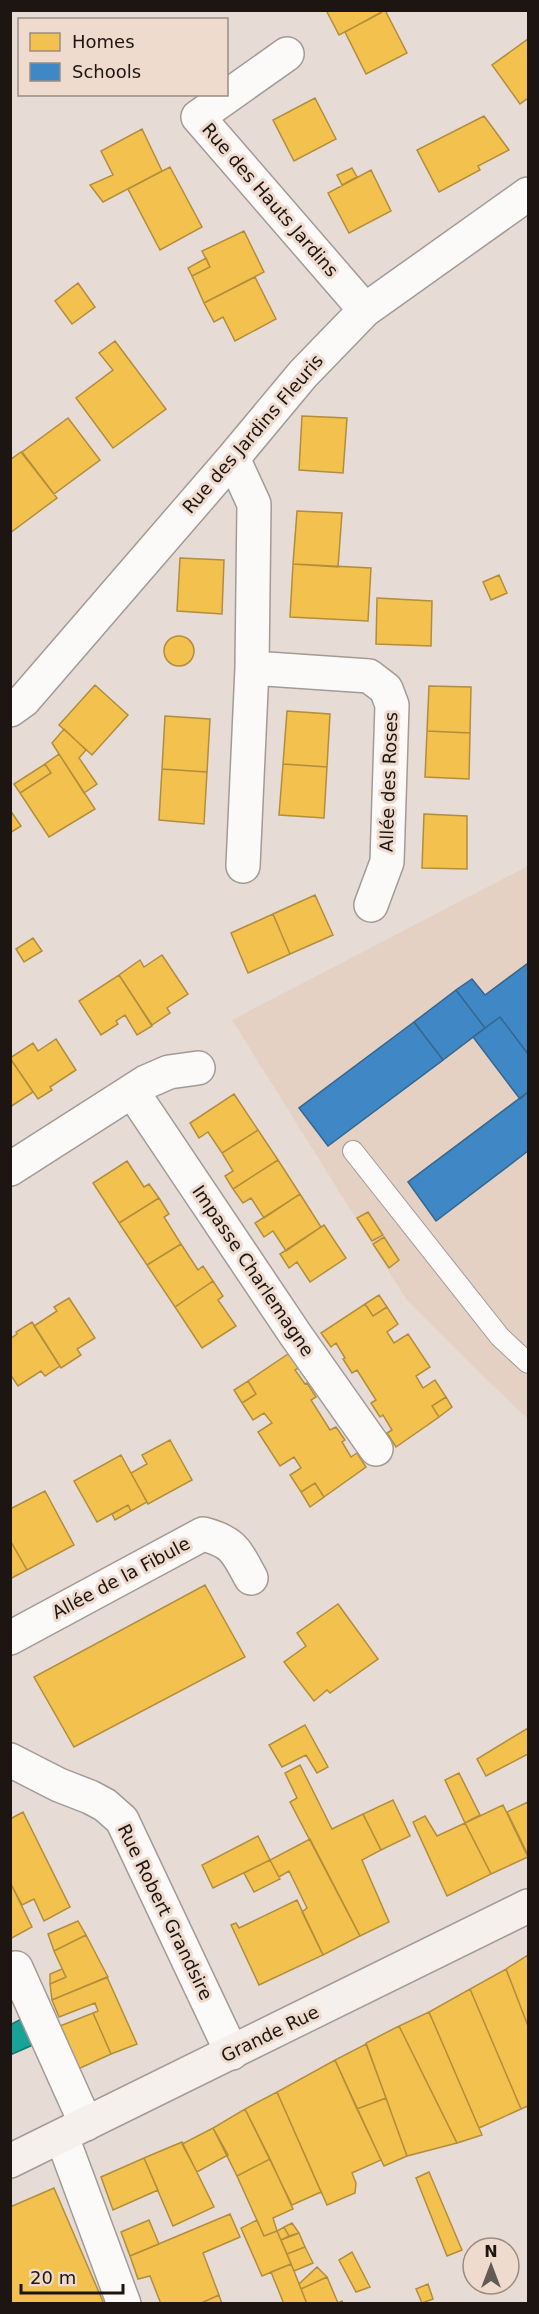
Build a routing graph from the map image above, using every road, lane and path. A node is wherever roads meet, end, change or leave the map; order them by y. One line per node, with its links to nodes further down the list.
1 (287, 54): 3 (street, Rue des Hauts Jardins)
2 (228, 96): 5 (street, Rue des Hauts Jardins)
3 (228, 96)
4 (528, 194): 5 (street, Rue des Jardins Fleuris)
5 (365, 310): 6 (street, Rue des Jardins Fleuris)
6 (232, 458): 7 (street); 8 (street, Rue des Jardins Fleuris)
7 (252, 668): 9 (street); 10 (street, Allée des Roses)
8 (10, 710)
9 (243, 866)
10 (371, 905)
11 (198, 1068): 12 (street)
12 (132, 1091): 14 (street); 16 (street, Impasse Charlemagne)
13 (353, 1151): 15 (lane)
14 (10, 1168)
15 (528, 1364)
16 (376, 1449)
17 (250, 1578): 18 (street, Allée de la Fibule)
18 (10, 1638)
19 (10, 1760): 22 (street, Rue Robert Grandsire)
20 (528, 1906): 22 (main road, Grande Rue)
21 (10, 1971): 23 (street)
22 (232, 2053): 23 (main road, Grande Rue)
23 (74, 2130): 24 (main road, Grande Rue); 25 (street)
24 (10, 2161)
25 (124, 2304)

